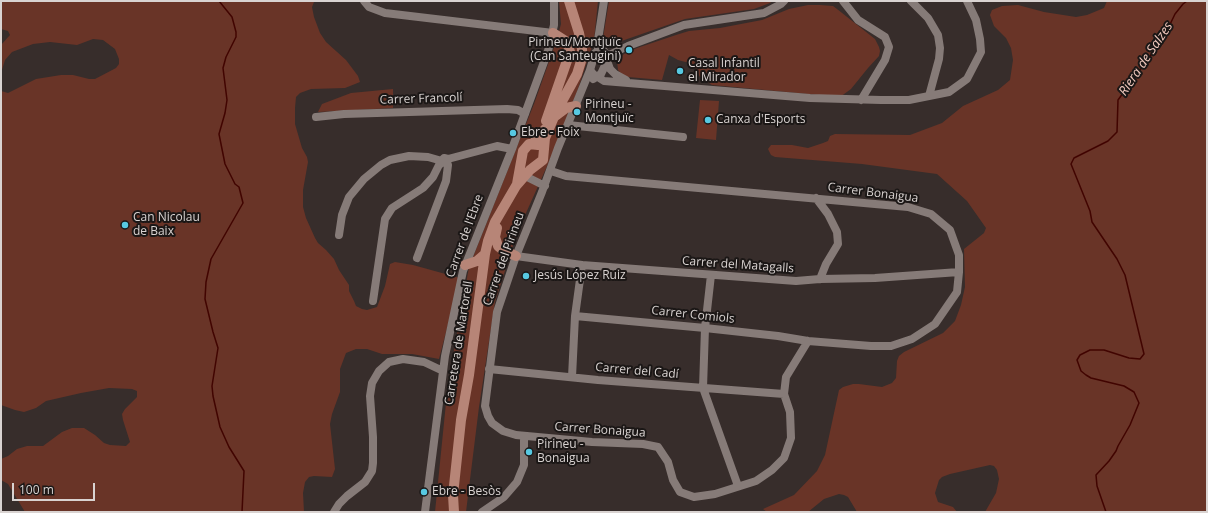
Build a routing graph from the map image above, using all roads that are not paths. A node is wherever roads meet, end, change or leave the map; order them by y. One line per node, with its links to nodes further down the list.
1 (364, 1): 9 (street)
2 (554, 1): 9 (street, Carrer de l'Ebre)
3 (569, 1): 21 (main road)
4 (604, 1): 10 (street, Carrer del Pirineu)
5 (784, 1): 11 (street)
6 (843, 1): 17 (street)
7 (911, 1): 16 (street)
8 (967, 1): 16 (street)
9 (553, 33): 19 (street, Carrer de l'Ebre); 23 (main road)
10 (598, 51): 11 (street); 12 (street, Carrer del Pirineu)
11 (607, 58): 13 (street, Carrer del Pirineu); 14 (street)
12 (590, 70): 13 (street); 15 (street, Carrer del Pirineu)
13 (597, 75): 14 (street); 15 (street, Carrer del Pirineu)
14 (632, 82): 17 (street)
15 (583, 89): 18 (street, Carrer del Pirineu)
16 (929, 96): 17 (street)
17 (860, 100)
18 (576, 106): 21 (main road); 22 (street, Carrer del Pirineu)
19 (525, 114): 20 (street, Carrer Francolí); 26 (street, Carrer de l'Ebre)
20 (316, 117)
21 (554, 117): 23 (main road); 27 (main road)
22 (568, 125): 24 (street); 31 (street, Carrer del Pirineu)
23 (543, 131): 25 (main road)
24 (683, 137)
25 (532, 144): 27 (main road); 28 (main road)
26 (512, 150): 29 (street); 41 (street, Carrer de l'Ebre)
27 (543, 151): 30 (main road)
28 (522, 157): 30 (main road); 33 (main road)
29 (445, 161): 37 (street); 40 (street); 46 (street)
30 (537, 165): 33 (main road)
31 (551, 171): 34 (street, Carrer del Pirineu); 35 (street, Carrer Bonaigua)
32 (529, 178): 34 (street)
33 (516, 186): 36 (main road, Carretera de Martorell)
34 (545, 186): 39 (street, Carrer del Pirineu)
35 (816, 198): 43 (street, Carrer Bonaigua); 45 (street)
36 (504, 207): 38 (main road, Carretera de Martorell); 39 (main road)
37 (339, 236)
38 (485, 254): 41 (main road); 59 (main road, Carretera de Martorell)
39 (516, 256): 42 (street, Carrer del Matagalls); 50 (street, Carrer del Pirineu)
40 (418, 258)
41 (465, 265): 51 (street, Carrer de l'Ebre)
42 (582, 265): 44 (street, Carrer del Matagalls); 47 (street)
43 (959, 272): 45 (street, Carrer del Matagalls); 49 (street, Carrer Bonaigua)
44 (711, 275): 45 (street, Carrer del Matagalls); 48 (street)
45 (820, 279)
46 (373, 301)
47 (575, 316): 48 (street, Carrer Comiols); 52 (street)
48 (705, 328): 49 (street, Carrer Comiols); 53 (street)
49 (808, 341): 54 (street, Carrer Bonaigua)
50 (489, 369): 52 (street, Carrer del Cadí); 55 (street, Carrer del Pirineu)
51 (443, 371): 60 (street); 61 (street, Carrer de l'Ebre)
52 (572, 377): 53 (street, Carrer del Cadí)
53 (703, 388): 54 (street, Carrer del Cadí); 58 (street)
54 (784, 394): 58 (street, Carrer Bonaigua)
55 (520, 435): 56 (street, Carrer Bonaigua); 57 (street)
56 (533, 437): 57 (street); 58 (street, Carrer Bonaigua)
57 (525, 451): 63 (street)
58 (738, 486)
59 (456, 507): 62 (main road, Carretera de Martorell)
60 (334, 512)
61 (425, 512)
62 (449, 512)
63 (482, 512)

